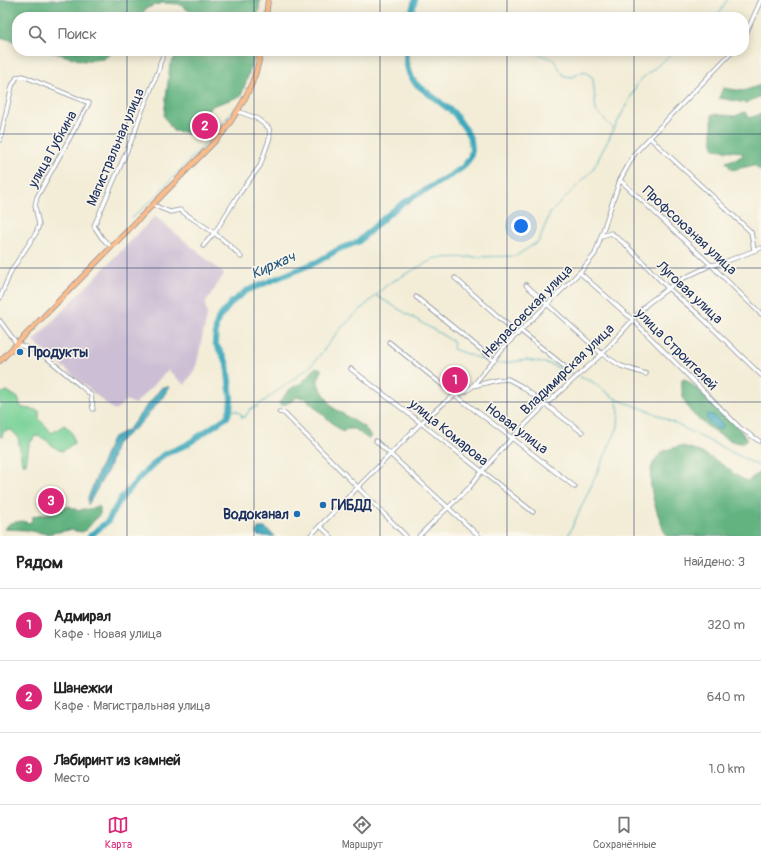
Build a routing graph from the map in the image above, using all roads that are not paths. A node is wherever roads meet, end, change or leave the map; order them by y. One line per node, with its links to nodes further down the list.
1 (268, 0): 3 (main road)
2 (761, 0): 4 (street)
3 (267, 12)
4 (749, 27)
5 (163, 56): 16 (street, Магистральная улица)
6 (260, 56): 8 (main road)
7 (727, 56): 9 (street, Некрасовская улица)
8 (238, 110): 12 (main road); 13 (street)
9 (650, 138): 11 (street, Некрасовская улица); 18 (street)
10 (0, 140): 26 (street, улица Губкина)
11 (620, 180): 14 (street, Некрасовская улица); 20 (street, Профсоюзная улица)
12 (153, 205): 13 (street); 16 (main road)
13 (215, 232): 15 (street); 19 (street)
14 (602, 236): 21 (street, Некрасовская улица); 24 (street, Луговая улица)
15 (203, 246)
16 (111, 247): 33 (main road)
17 (761, 248): 18 (street, Владимирская улица)
18 (754, 250): 20 (street, Владимирская улица)
19 (241, 257)
20 (711, 265): 24 (street, Владимирская улица); 28 (street, Профсоюзная улица)
21 (580, 273): 27 (street, Некрасовская улица); 29 (street, улица Строителей)
22 (455, 278): 31 (street)
23 (526, 285): 27 (street)
24 (668, 288): 29 (street, Владимирская улица); 40 (street, Луговая улица)
25 (416, 297): 35 (street)
26 (0, 298)
27 (547, 304): 31 (street, Некрасовская улица); 34 (street)
28 (761, 314)
29 (632, 320): 34 (street, Владимирская улица); 50 (street, улица Строителей)
30 (0, 321): 33 (street)
31 (520, 332): 35 (street, Некрасовская улица); 37 (street)
32 (389, 342): 42 (street, Новая улица)
33 (17, 344): 36 (main road); 44 (street)
34 (602, 354): 39 (street); 43 (street, Владимирская улица)
35 (494, 360): 41 (street, Некрасовская улица)
36 (0, 361)
37 (564, 366)
38 (351, 369): 46 (street, улица Комарова)
39 (646, 374)
40 (761, 375)
41 (472, 387): 42 (street, Некрасовская улица); 43 (street)
42 (455, 395): 46 (street, Некрасовская улица); 48 (street, Новая улица)
43 (545, 405): 47 (street); 48 (street, Владимирская улица)
44 (93, 408)
45 (278, 412): 54 (street)
46 (422, 423): 51 (street, Некрасовская улица); 52 (street, улица Комарова)
47 (582, 432)
48 (512, 438): 52 (street, Владимирская улица); 53 (street, Новая улица)
49 (376, 441): 51 (street)
50 (759, 441)
51 (392, 454): 54 (street, Некрасовская улица); 55 (street)
52 (481, 472): 55 (street, Владимирская улица); 56 (street, улица Комарова)
53 (575, 487)
54 (358, 488): 57 (street, Некрасовская улица); 60 (street)
55 (448, 508): 61 (street, Владимирская улица); 62 (street)
56 (533, 512)
57 (320, 526): 58 (street, Некрасовская улица); 59 (street)
58 (310, 536)
59 (331, 536)
60 (406, 536)
61 (419, 536)
62 (479, 536)

